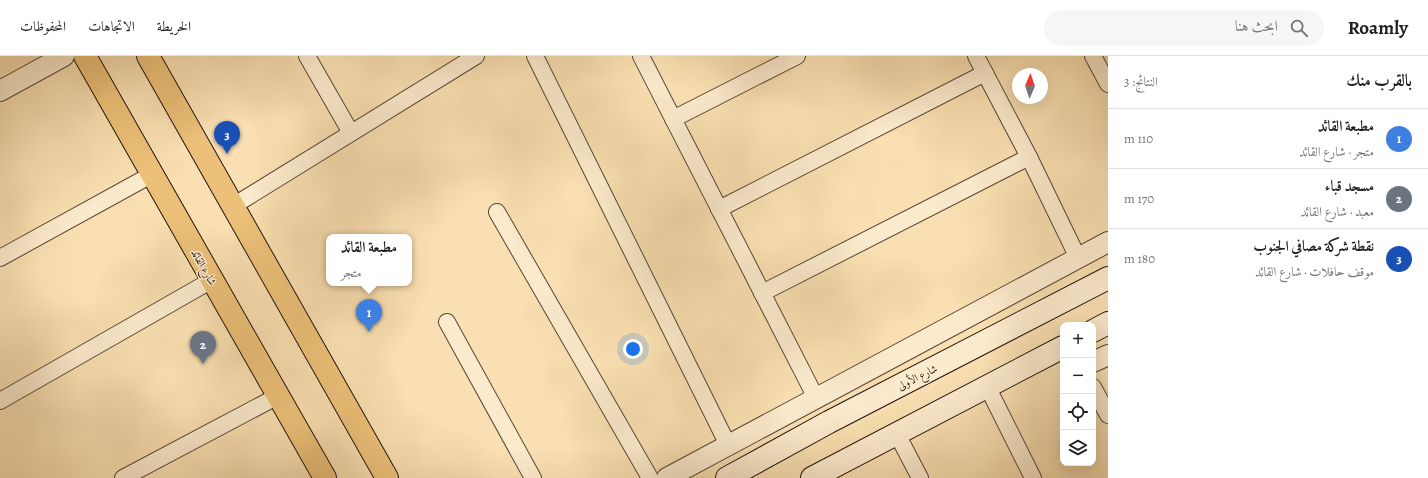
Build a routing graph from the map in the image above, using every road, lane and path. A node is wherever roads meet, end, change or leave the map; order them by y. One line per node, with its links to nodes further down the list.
1 (64, 56): 13 (street)
2 (85, 56): 17 (main road, شارع القائد)
3 (148, 56): 18 (main road)
4 (307, 56): 15 (street)
5 (476, 56): 15 (street)
6 (535, 56): 42 (street)
7 (641, 56): 14 (street)
8 (797, 56): 14 (street)
9 (976, 56): 11 (street)
10 (1094, 56): 12 (street)
11 (985, 73): 16 (street); 19 (street)
12 (1108, 84)
13 (0, 91)
14 (673, 119): 19 (street)
15 (351, 133): 18 (street)
16 (1029, 157): 23 (street); 26 (street)
17 (151, 175): 22 (street); 25 (main road, شارع القائد)
18 (233, 206): 45 (main road)
19 (719, 209): 26 (street)
20 (497, 212): 47 (street)
21 (1108, 242): 23 (street)
22 (0, 258)
23 (1078, 258): 27 (street)
24 (1108, 278): 31 (main road, شارع الأولى)
25 (212, 280): 37 (main road, شارع القائد); 39 (street)
26 (762, 293): 38 (street)
27 (974, 314): 31 (street); 38 (street)
28 (448, 322): 46 (street)
29 (1108, 323): 30 (main road)
30 (1096, 329)
31 (989, 340): 49 (main road, شارع الأولى)
32 (1060, 349): 35 (main road)
33 (1108, 355): 34 (street)
34 (1096, 361)
35 (987, 386): 41 (main road); 52 (street)
36 (1096, 393): 40 (street)
37 (278, 396): 43 (street); 44 (main road, شارع القائد)
38 (816, 398): 42 (street)
39 (0, 401)
40 (1108, 415)
41 (897, 434): 50 (main road); 51 (street)
42 (728, 445): 48 (street)
43 (123, 478)
44 (325, 478)
45 (387, 478)
46 (533, 478)
47 (650, 478)
48 (667, 478)
49 (727, 478)
50 (812, 478)
51 (920, 478)
52 (1033, 478)

